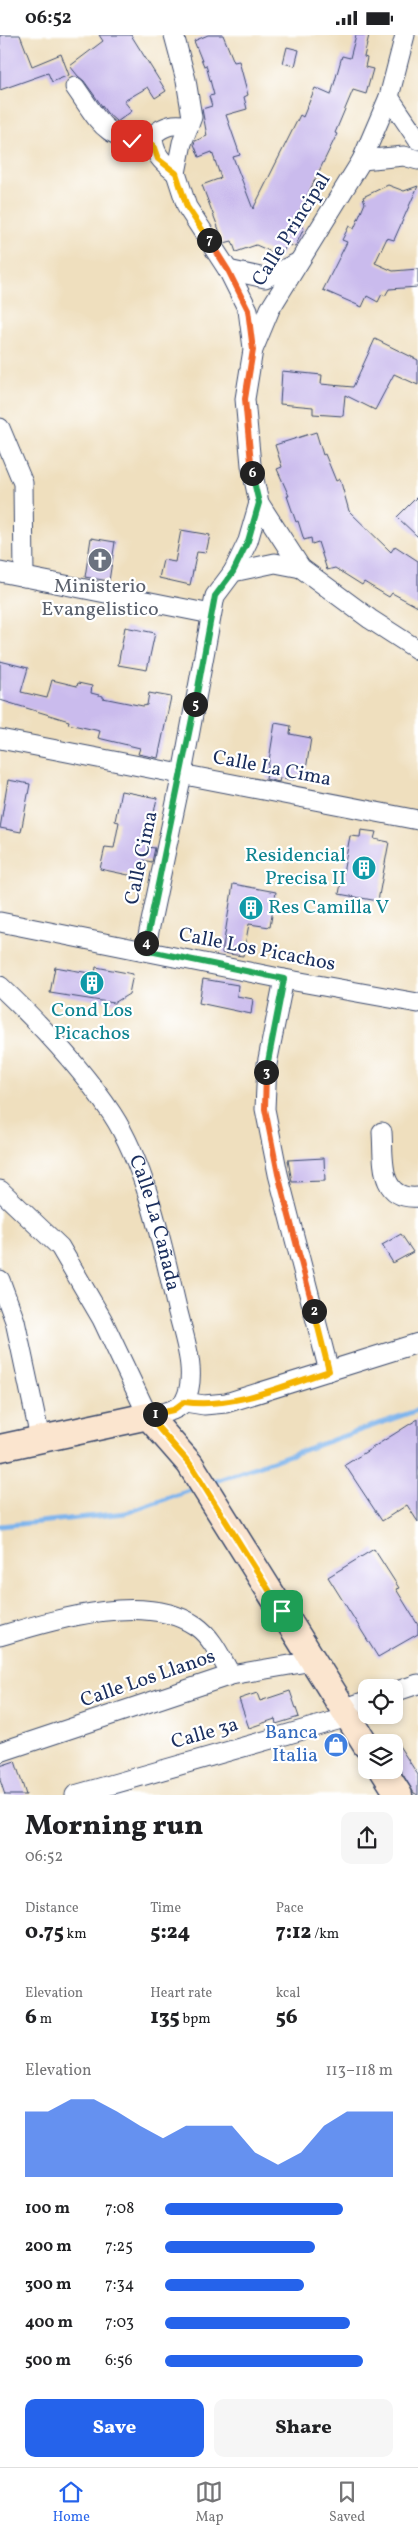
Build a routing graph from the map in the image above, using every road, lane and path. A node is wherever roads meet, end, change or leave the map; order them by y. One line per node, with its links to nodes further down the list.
1 (174, 35): 5 (street)
2 (405, 35): 4 (street, Calle Principal)
3 (75, 87): 7 (street)
4 (389, 97): 6 (street); 8 (street, Calle Principal)
5 (189, 126): 7 (street); 10 (street)
6 (418, 139)
7 (153, 145): 10 (street)
8 (362, 160): 9 (street); 11 (street, Calle Principal)
9 (418, 160)
10 (176, 173): 12 (street)
11 (297, 263): 12 (street); 13 (street, Calle Principal)
12 (228, 270): 13 (street)
13 (253, 350): 15 (street, Calle Principal)
14 (0, 428): 19 (street)
15 (259, 503): 16 (street, Calle Principal); 18 (street, Calle Cima)
16 (301, 568): 18 (street); 21 (street, Calle Principal)
17 (0, 572): 19 (street)
18 (233, 572): 20 (street, Calle Cima)
19 (24, 577): 20 (street)
20 (211, 614): 23 (street, Calle Cima)
21 (418, 650)
22 (0, 739): 23 (street, Calle La Cima)
23 (182, 774): 24 (street, Calle La Cima); 26 (street, Calle Cima)
24 (418, 820)
25 (0, 922): 26 (street, Calle Los Picachos)
26 (145, 950): 27 (street, Calle Los Picachos)
27 (284, 979): 29 (street, Calle Los Picachos); 36 (street)
28 (0, 986): 37 (street, Calle La Cañada)
29 (418, 1003)
30 (382, 1132): 32 (street)
31 (0, 1190): 38 (street)
32 (418, 1197)
33 (0, 1280): 34 (street)
34 (8, 1322): 39 (street)
35 (418, 1343): 36 (street)
36 (329, 1371): 37 (street)
37 (184, 1402): 38 (street)
38 (148, 1416): 39 (main road); 42 (main road)
39 (40, 1438): 40 (main road)
40 (0, 1448)
41 (0, 1636): 43 (street)
42 (313, 1661): 43 (street, Calle Los Llanos); 46 (main road)
43 (230, 1675): 48 (street, Calle Los Llanos)
44 (418, 1684): 45 (street)
45 (403, 1689)
46 (352, 1709): 47 (main road); 50 (street, Calle 3a)
47 (362, 1734)
48 (0, 1752)
49 (389, 1779): 51 (main road)
50 (75, 1795)
51 (400, 1795)

